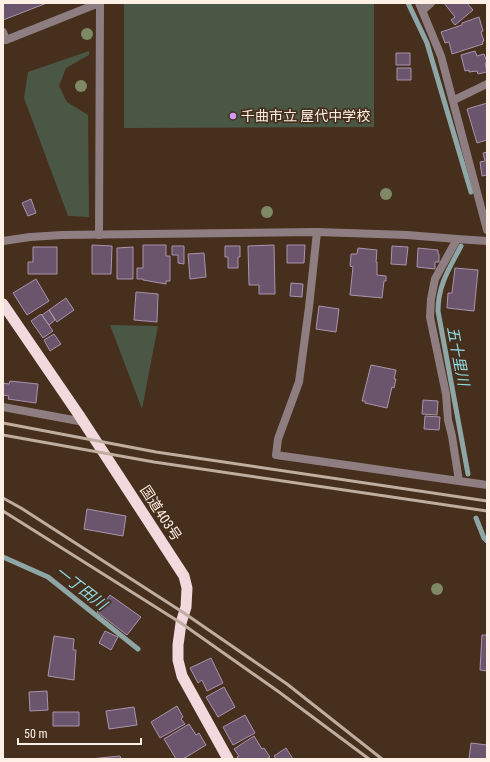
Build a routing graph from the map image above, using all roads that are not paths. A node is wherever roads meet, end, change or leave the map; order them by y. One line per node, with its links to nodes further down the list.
1 (100, 3): 4 (street); 9 (street)
2 (431, 3): 3 (street)
3 (421, 7): 6 (street)
4 (3, 32)
5 (487, 84): 6 (street)
6 (454, 100): 7 (street)
7 (487, 230)
8 (317, 232): 9 (street); 10 (street); 16 (street)
9 (99, 234): 11 (street)
10 (457, 239): 12 (street); 16 (street)
11 (3, 241)
12 (487, 241)
13 (3, 304): 15 (highway, 国道403号)
14 (3, 407): 15 (street)
15 (84, 422): 18 (highway, 国道403号)
16 (459, 481): 17 (street)
17 (487, 485)
18 (228, 759)

